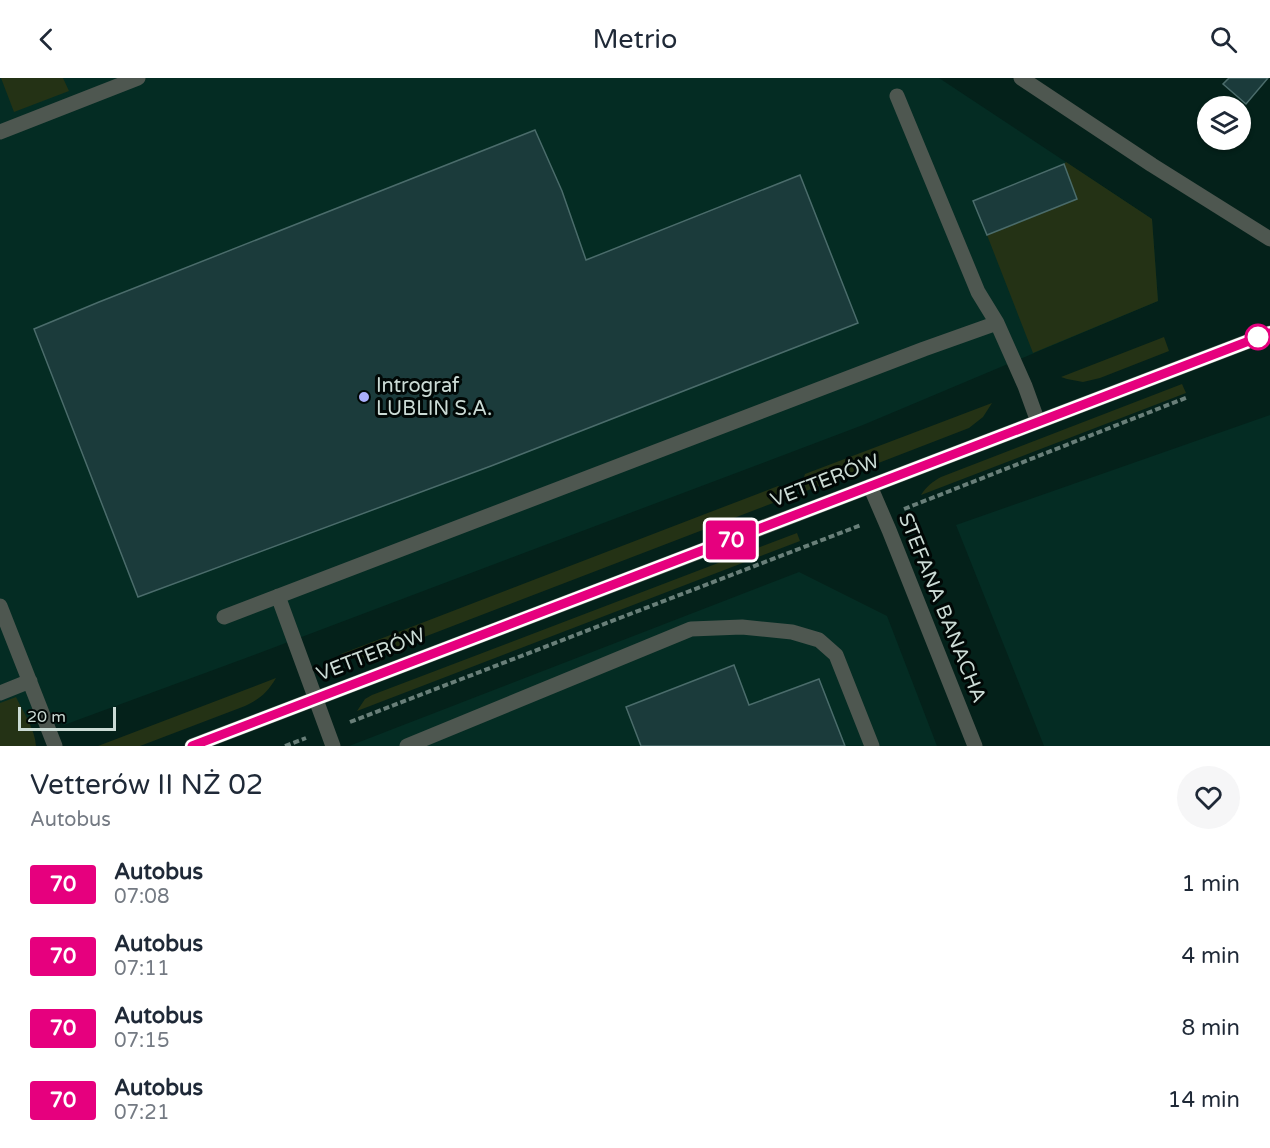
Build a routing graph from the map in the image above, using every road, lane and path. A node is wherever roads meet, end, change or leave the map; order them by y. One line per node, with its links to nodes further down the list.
1 (138, 78): 4 (street)
2 (1021, 78): 5 (street)
3 (897, 96): 6 (street)
4 (2, 126)
5 (1270, 239)
6 (997, 323): 9 (street); 12 (street)
7 (1270, 333): 9 (street, VETTERÓW)
8 (1188, 398): 11 (path)
9 (1038, 422): 10 (street, VETTERÓW)
10 (870, 486): 11 (street, STEFANA BANACHA); 17 (street, VETTERÓW)
11 (884, 517): 18 (path); 25 (street, STEFANA BANACHA)
12 (278, 596): 14 (street); 17 (street)
13 (0, 607): 15 (street)
14 (224, 617)
15 (30, 681): 16 (street); 19 (street)
16 (0, 693)
17 (315, 699): 18 (street); 20 (street, VETTERÓW)
18 (327, 731): 21 (path); 22 (street)
19 (55, 746)
20 (192, 746)
21 (285, 746)
22 (333, 746)
23 (406, 746): 24 (street)
24 (872, 746)
25 (975, 746)

